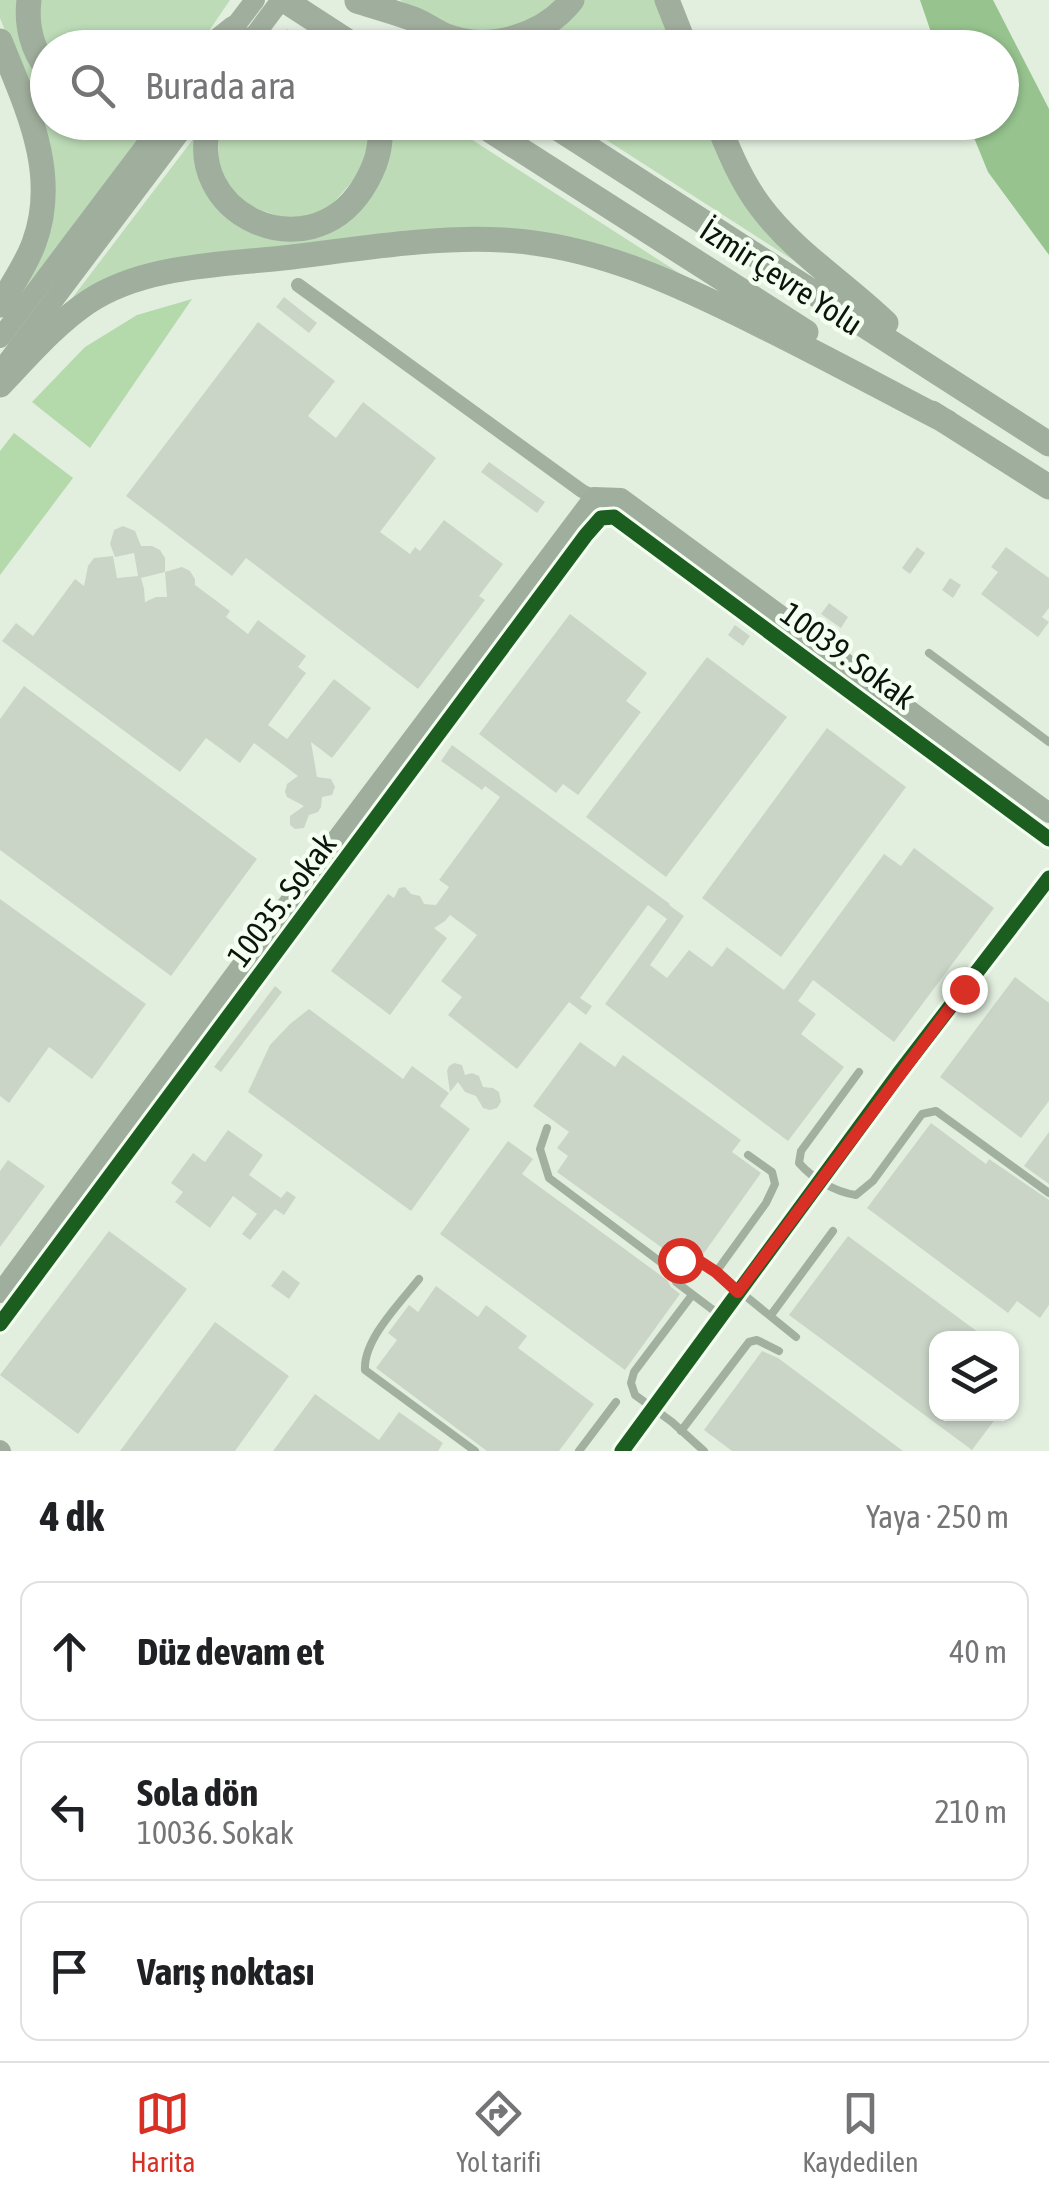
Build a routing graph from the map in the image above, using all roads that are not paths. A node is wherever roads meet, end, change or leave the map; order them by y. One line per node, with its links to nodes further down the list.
1 (29, 0): 8 (highway)
2 (255, 0): 9 (street)
3 (282, 0): 7 (highway); 10 (street)
4 (356, 0): 13 (highway); 14 (highway)
5 (572, 0): 15 (highway)
6 (666, 0): 16 (highway)
7 (306, 14): 11 (highway); 12 (highway)
8 (30, 30)
9 (244, 30)
10 (252, 30)
11 (318, 30)
12 (330, 30)
13 (403, 30)
14 (435, 30)
15 (536, 30)
16 (678, 30)
17 (0, 41): 18 (highway)
18 (30, 119)
19 (38, 140): 28 (highway)
20 (149, 140): 29 (street)
21 (174, 140): 31 (street)
22 (207, 140): 23 (highway)
23 (379, 140)
24 (505, 140): 33 (highway, İzmir Çevre Yolu)
25 (576, 140): 30 (highway, İzmir Çevre Yolu)
26 (725, 140): 30 (highway)
27 (298, 285): 36 (street, 10039. Sokak)
28 (0, 305)
29 (0, 338)
30 (925, 362): 34 (highway, İzmir Çevre Yolu)
31 (0, 372)
32 (0, 385): 33 (highway)
33 (947, 422): 35 (highway, İzmir Çevre Yolu)
34 (1049, 444)
35 (1049, 487)
36 (594, 496): 40 (street, 10039. Sokak); 53 (street, 10035. Sokak)
37 (614, 517): 41 (street, 10039. Sokak); 57 (street, 10035. Sokak)
38 (929, 653): 39 (lane)
39 (1049, 742)
40 (1049, 814)
41 (1049, 839)
42 (1049, 878): 46 (street)
43 (859, 1072): 46 (lane)
44 (547, 1128): 49 (lane)
45 (748, 1154): 50 (lane)
46 (821, 1180): 47 (lane); 52 (street)
47 (1049, 1193)
48 (834, 1230): 55 (lane)
49 (672, 1270): 50 (lane); 54 (lane)
50 (716, 1272): 52 (lane)
51 (419, 1279): 63 (lane)
52 (738, 1292): 55 (lane); 56 (street)
53 (0, 1294)
54 (692, 1295): 56 (lane); 61 (lane)
55 (771, 1315): 58 (lane)
56 (721, 1316): 61 (street)
57 (0, 1324)
58 (796, 1337)
59 (779, 1352): 62 (lane)
60 (616, 1402): 64 (lane)
61 (653, 1408): 62 (lane); 65 (street)
62 (681, 1430): 66 (lane)
63 (475, 1451)
64 (579, 1451)
65 (622, 1451)
66 (704, 1451)

